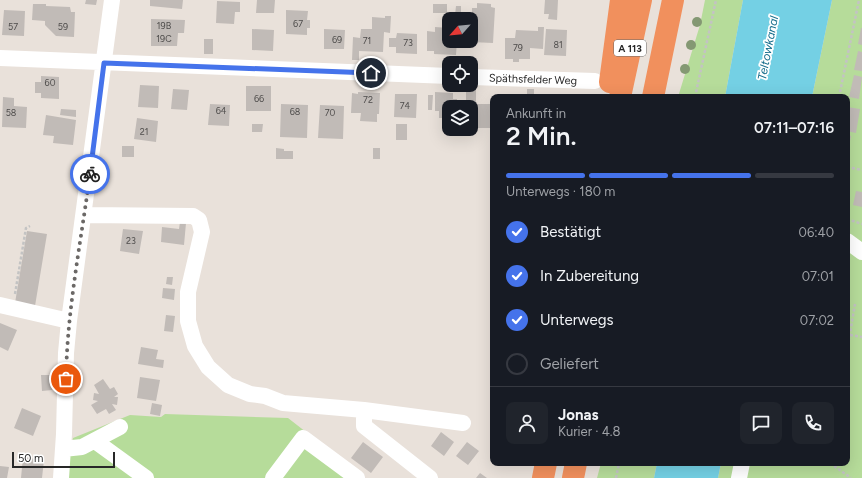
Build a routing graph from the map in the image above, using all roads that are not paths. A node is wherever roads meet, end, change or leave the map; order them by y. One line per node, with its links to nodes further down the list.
1 (112, 0): 7 (street)
2 (621, 0): 11 (highway)
3 (641, 0): 12 (highway, A 113)
4 (687, 0): 5 (highway)
5 (671, 9): 13 (highway, A 113)
6 (0, 58): 7 (street)
7 (104, 63): 8 (street); 14 (street)
8 (442, 76)
9 (478, 77): 10 (street, Späthsfelder Weg)
10 (595, 81)
11 (613, 94)
12 (621, 94)
13 (654, 94)
14 (84, 215): 18 (street); 19 (street)
15 (850, 243): 16 (street)
16 (862, 252)
17 (6, 307): 18 (street)
18 (69, 320): 23 (street)
19 (364, 410): 20 (street); 31 (street)
20 (463, 423)
21 (120, 427): 22 (street)
22 (95, 441): 23 (street); 28 (street)
23 (63, 449): 27 (street)
24 (545, 466): 32 (highway)
25 (575, 466): 33 (highway)
26 (741, 466): 34 (street)
27 (60, 478)
28 (146, 478)
29 (273, 478): 30 (street)
30 (357, 478)
31 (430, 478)
32 (543, 478)
33 (573, 478)
34 (739, 478)

